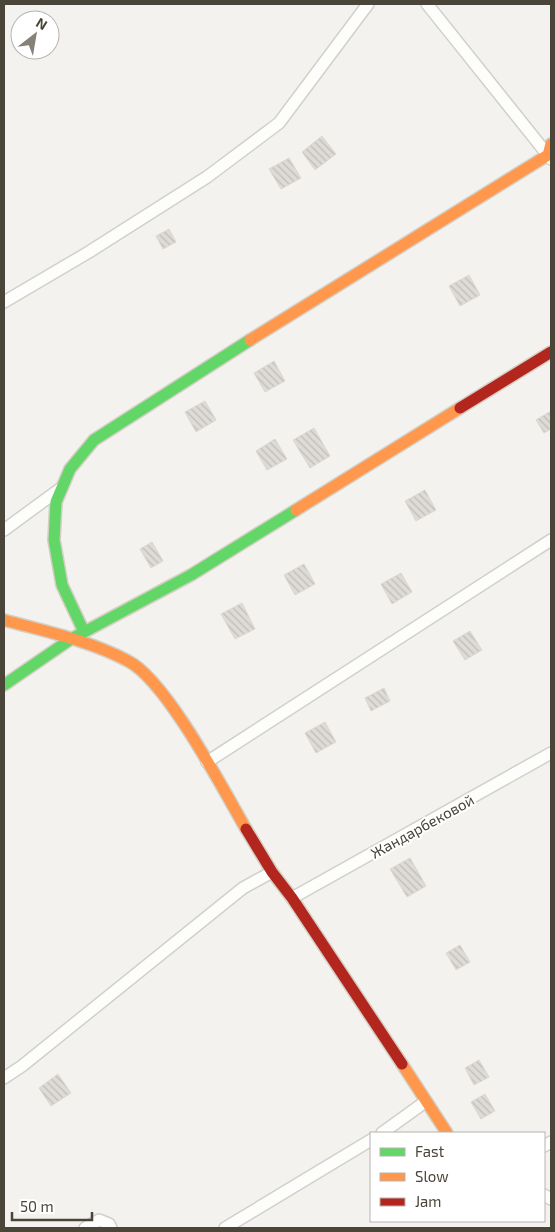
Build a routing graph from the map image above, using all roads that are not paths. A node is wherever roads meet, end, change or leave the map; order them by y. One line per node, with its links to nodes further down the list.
1 (368, 4): 4 (street)
2 (427, 4): 3 (street)
3 (550, 153): 6 (street)
4 (4, 302)
5 (551, 352): 10 (street)
6 (60, 489): 7 (street); 10 (street)
7 (4, 530)
8 (551, 540): 14 (street)
9 (4, 620): 11 (street)
10 (84, 632): 11 (street)
11 (71, 639): 12 (street); 14 (street)
12 (4, 685)
13 (551, 753): 16 (street, Жандарбековой)
14 (207, 762): 15 (street)
15 (272, 872): 16 (street); 17 (street)
16 (292, 898): 18 (street)
17 (4, 1078)
18 (425, 1102): 19 (street); 20 (street)
19 (383, 1132)
20 (446, 1132)
21 (370, 1141): 24 (street)
22 (85, 1228): 23 (street)
23 (111, 1228)
24 (225, 1228)

